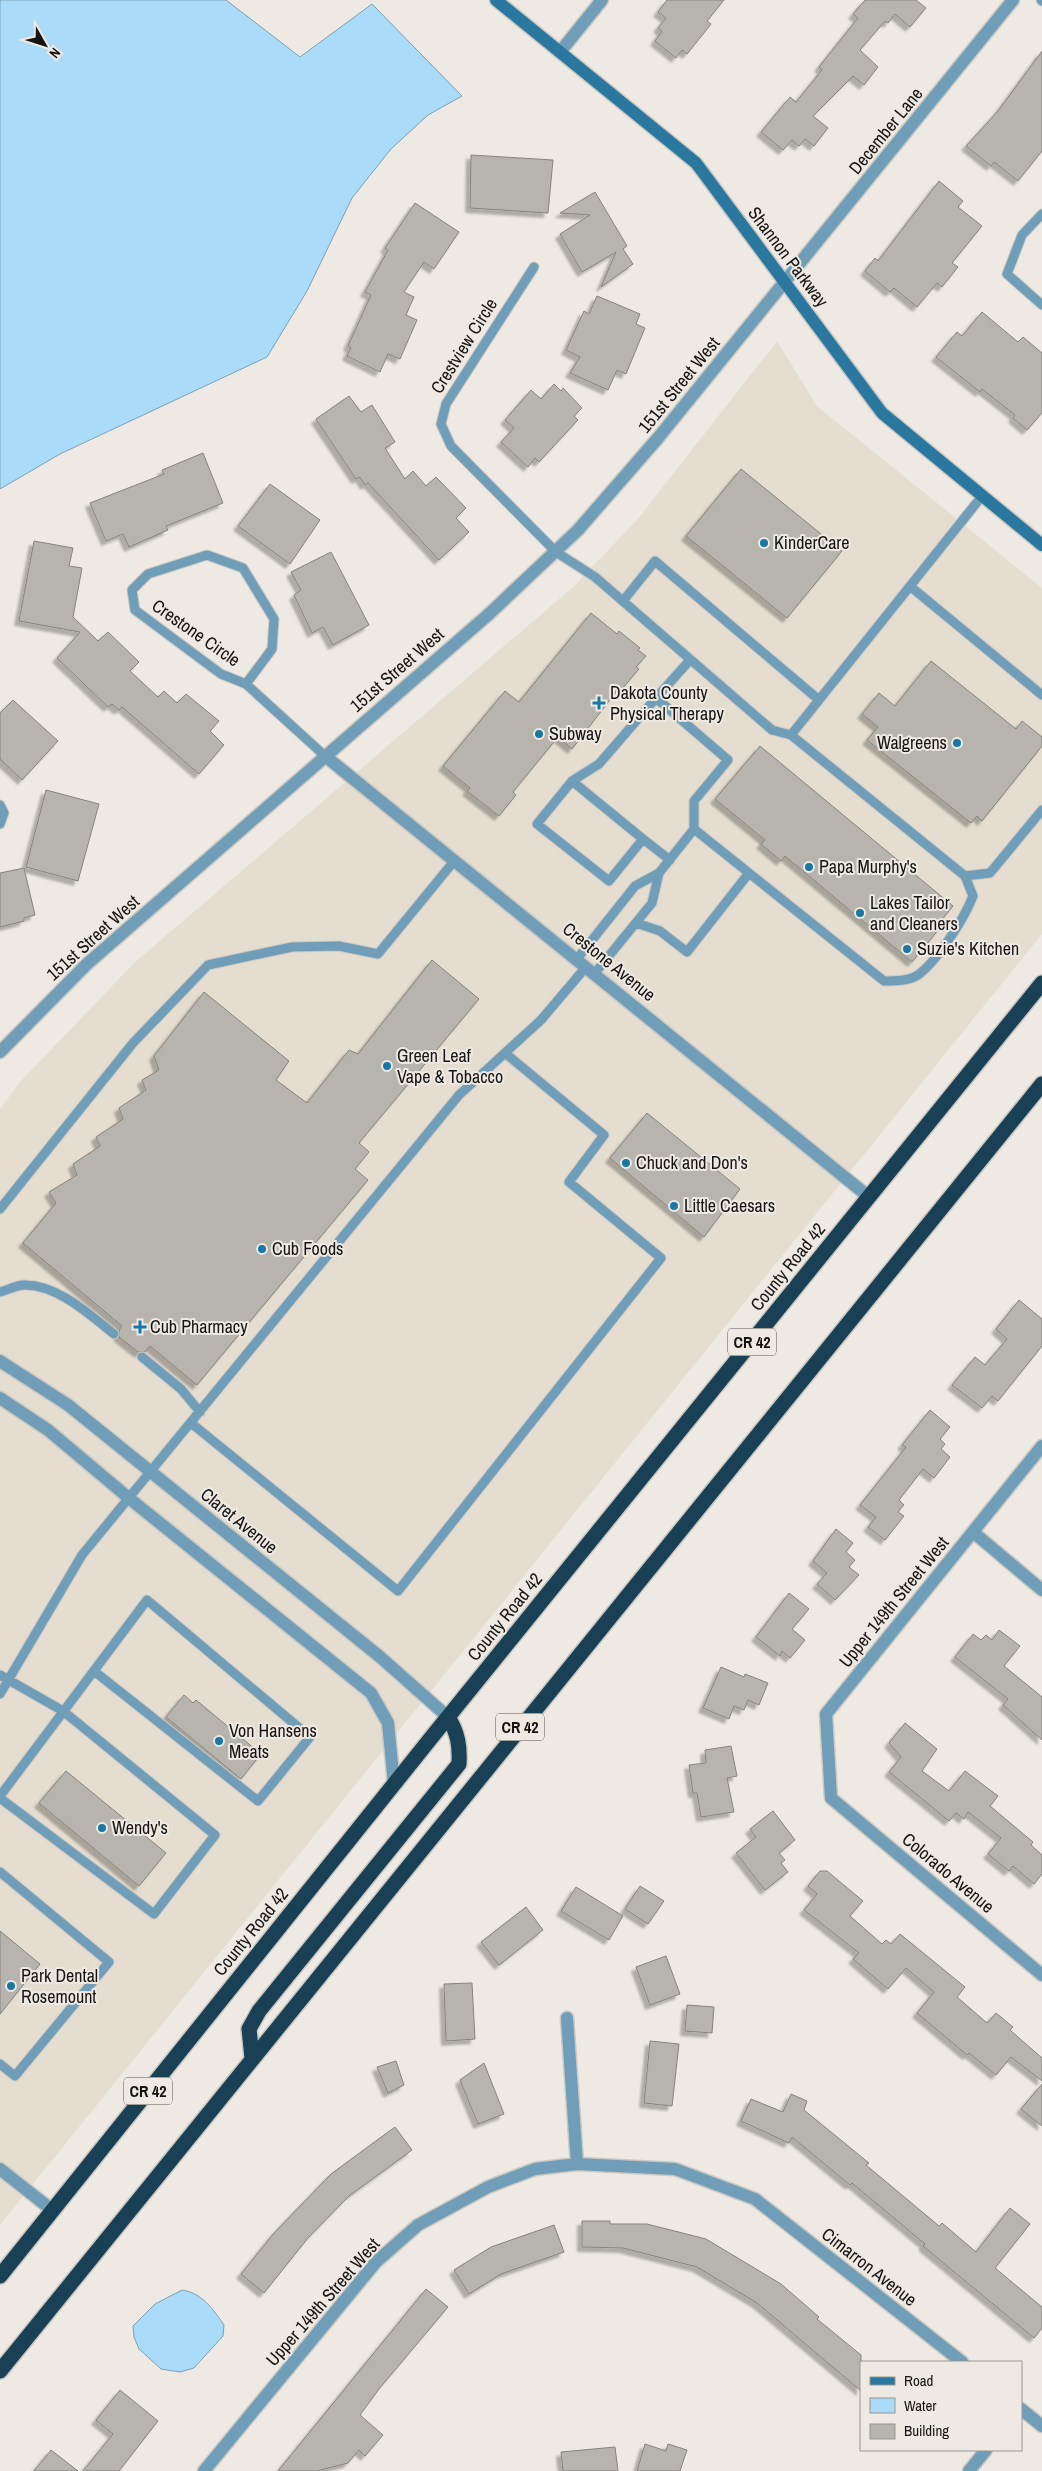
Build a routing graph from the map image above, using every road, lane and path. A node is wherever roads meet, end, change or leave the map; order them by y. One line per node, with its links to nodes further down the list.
1 (496, 0): 4 (street, Shannon Parkway)
2 (602, 0): 4 (street)
3 (1013, 0): 7 (street, December Lane)
4 (560, 52): 7 (street, Shannon Parkway)
5 (1042, 214): 8 (lane)
6 (534, 267): 11 (lane, Crestview Circle)
7 (785, 283): 9 (street, Shannon Parkway); 11 (street, 151st Street West)
8 (1042, 305)
9 (982, 496): 10 (street, Shannon Parkway); 12 (lane)
10 (1042, 545)
11 (556, 552): 13 (lane, Crestview Circle); 20 (street, 151st Street West)
12 (911, 587): 16 (lane); 18 (lane)
13 (623, 602): 14 (lane, Crestview Circle); 18 (lane)
14 (690, 660): 17 (lane); 19 (lane, Crestview Circle)
15 (246, 684): 15 (lane, Crestone Circle); 20 (lane, Crestone Circle)
16 (1042, 696)
17 (656, 698): 21 (lane); 25 (lane)
18 (820, 700): 19 (lane)
19 (791, 735): 31 (lane, Crestview Circle)
20 (325, 756): 27 (street, Crestone Avenue); 35 (street, 151st Street West)
21 (572, 781): 26 (lane); 26 (lane)
22 (0, 805): 24 (lane)
23 (1042, 810): 31 (lane)
24 (0, 824)
25 (694, 829): 28 (lane); 30 (lane)
26 (643, 839): 28 (lane)
27 (455, 860): 33 (street, Crestone Avenue); 39 (lane)
28 (670, 860): 29 (lane)
29 (659, 873): 32 (lane); 33 (lane)
30 (749, 873): 31 (lane); 32 (lane)
31 (964, 876)
32 (636, 923): 33 (lane)
33 (586, 966): 36 (lane); 38 (street, Crestone Avenue)
34 (1042, 983): 38 (highway, County Road 42 / CR 42)
35 (0, 1052)
36 (506, 1053): 45 (lane); 46 (lane)
37 (1042, 1084): 64 (highway, CR 42)
38 (869, 1197): 57 (highway, County Road 42 / CR 42)
39 (0, 1209)
40 (0, 1292): 41 (lane)
41 (114, 1334)
42 (142, 1357): 45 (lane)
43 (0, 1361): 48 (street, Claret Avenue)
44 (0, 1398): 49 (street)
45 (200, 1412): 46 (lane)
46 (191, 1423): 48 (lane)
47 (1042, 1446): 50 (street, Upper 149th Street West)
48 (151, 1473): 49 (lane); 57 (street, Claret Avenue)
49 (130, 1499): 54 (lane); 58 (street)
50 (973, 1532): 51 (street); 60 (street, Upper 149th Street West)
51 (1042, 1590)
52 (94, 1671): 52 (lane); 56 (lane)
53 (0, 1675): 54 (lane)
54 (9, 1680): 55 (lane); 56 (lane)
55 (0, 1694)
56 (63, 1711): 59 (lane); 59 (lane)
57 (448, 1717): 58 (highway, County Road 42 / CR 42); 64 (highway)
58 (394, 1784): 69 (highway, County Road 42 / CR 42)
59 (0, 1797)
60 (831, 1798): 62 (street, Colorado Avenue)
61 (0, 1872): 65 (lane)
62 (1042, 1975)
63 (567, 2018): 66 (street)
64 (252, 2058): 72 (highway, CR 42)
65 (0, 2064)
66 (577, 2164): 68 (street, Upper 149th Street West); 76 (street, Upper 149th Street West)
67 (0, 2169): 69 (street)
68 (755, 2199): 71 (street, Cimarron Avenue)
69 (52, 2210): 70 (highway, County Road 42 / CR 42)
70 (0, 2276)
71 (961, 2361)
72 (0, 2371)
73 (1022, 2410): 74 (street)
74 (1042, 2426)
75 (985, 2451): 77 (street)
76 (204, 2471)
77 (969, 2471)

